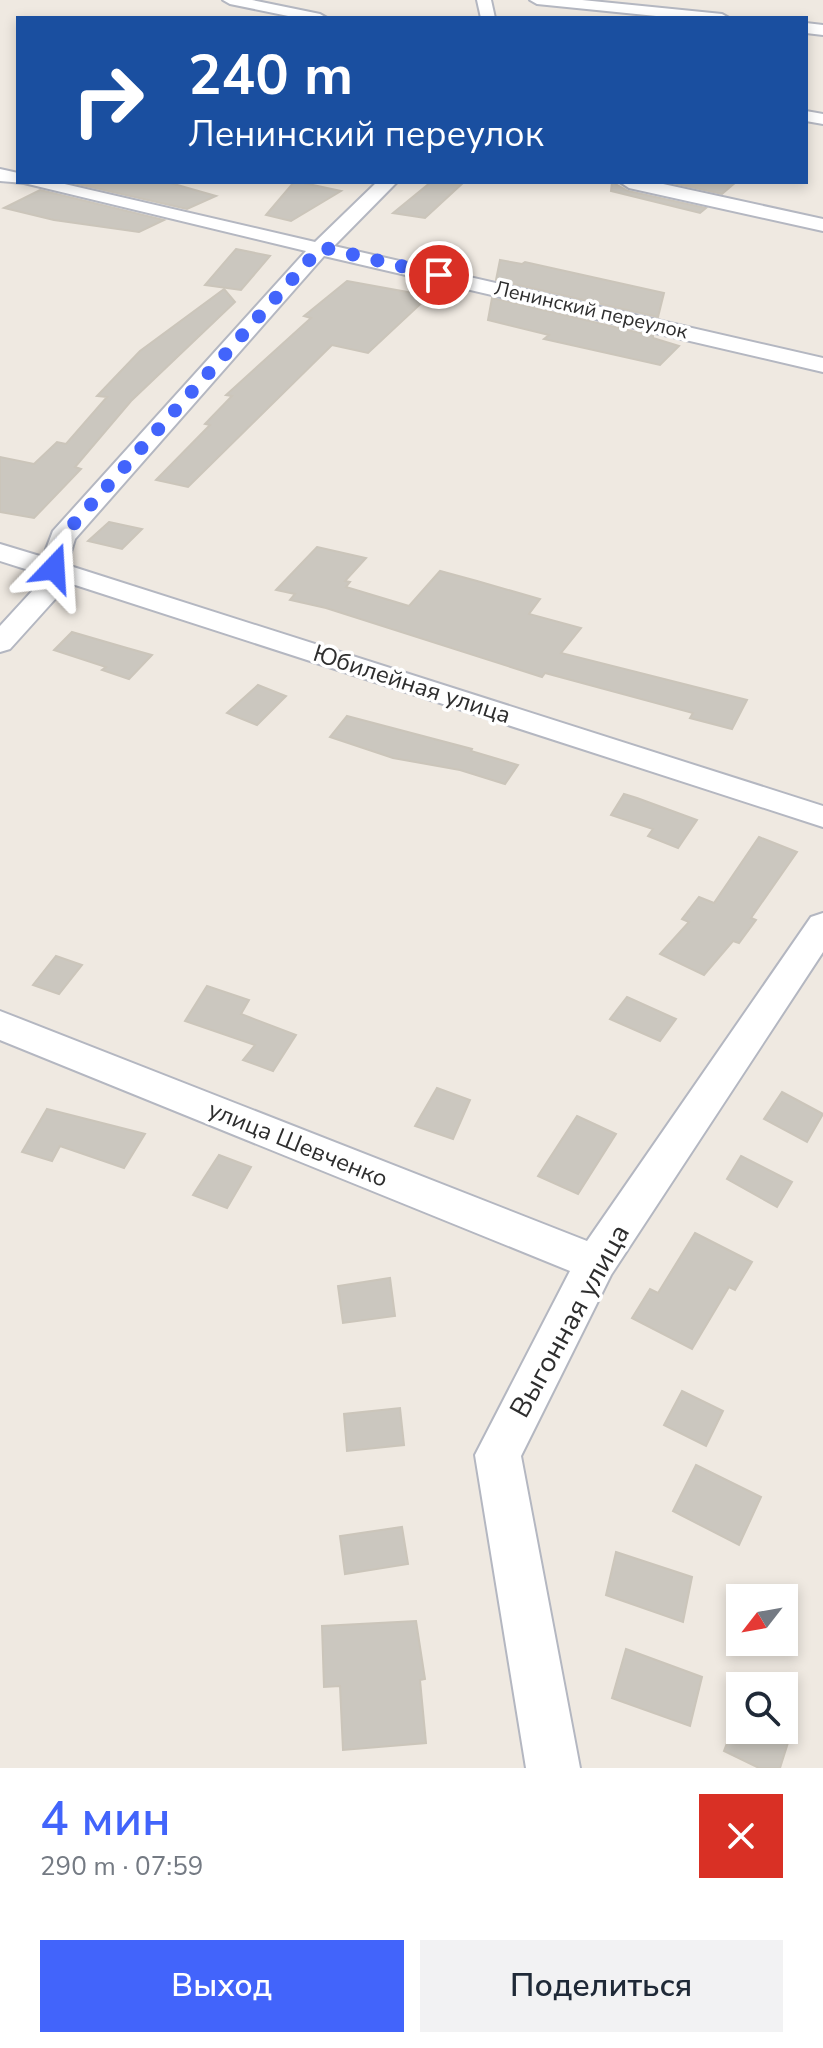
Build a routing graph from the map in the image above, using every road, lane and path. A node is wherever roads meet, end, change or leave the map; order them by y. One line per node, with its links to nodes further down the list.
1 (537, 0): 4 (street)
2 (242, 1): 3 (street)
3 (311, 16)
4 (701, 16)
5 (41, 184): 9 (street, Ленинский переулок)
6 (386, 184): 9 (street)
7 (638, 184): 8 (street)
8 (823, 225)
9 (321, 247): 10 (street, Ленинский переулок); 12 (street)
10 (823, 365)
11 (0, 552): 12 (street, Юбилейная улица)
12 (54, 568): 13 (street); 14 (street, Юбилейная улица)
13 (0, 643)
14 (823, 817)
15 (823, 925): 17 (street, Выгонная улица)
16 (0, 1025): 17 (street, улица Шевченко)
17 (596, 1263): 18 (street, Выгонная улица)
18 (553, 1768)

